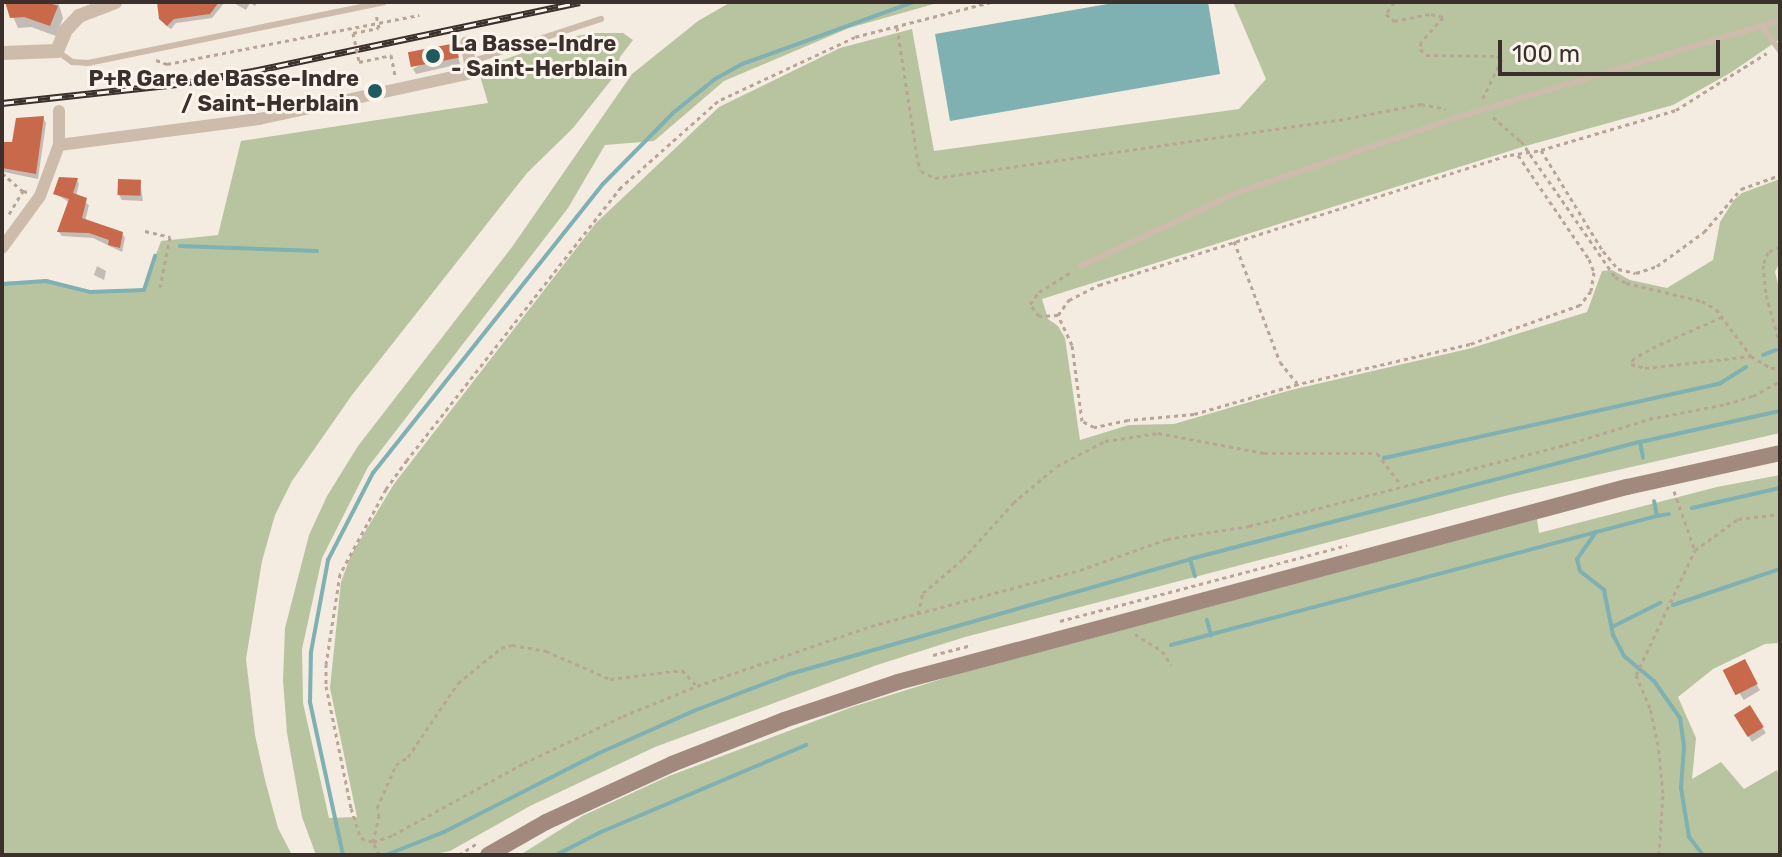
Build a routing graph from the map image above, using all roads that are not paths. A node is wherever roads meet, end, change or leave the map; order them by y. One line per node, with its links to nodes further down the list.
1 (115, 2): 8 (street)
2 (384, 2): 8 (lane)
3 (601, 19): 10 (lane)
4 (1780, 20): 5 (lane)
5 (1762, 26): 7 (lane); 14 (lane)
6 (466, 43): 10 (street)
7 (1778, 49)
8 (57, 51): 9 (street)
9 (2, 53)
10 (470, 62): 12 (street)
11 (59, 111): 12 (street)
12 (59, 145): 13 (street)
13 (2, 248)
14 (1081, 266)
15 (1780, 453): 16 (main road)
16 (488, 855)

